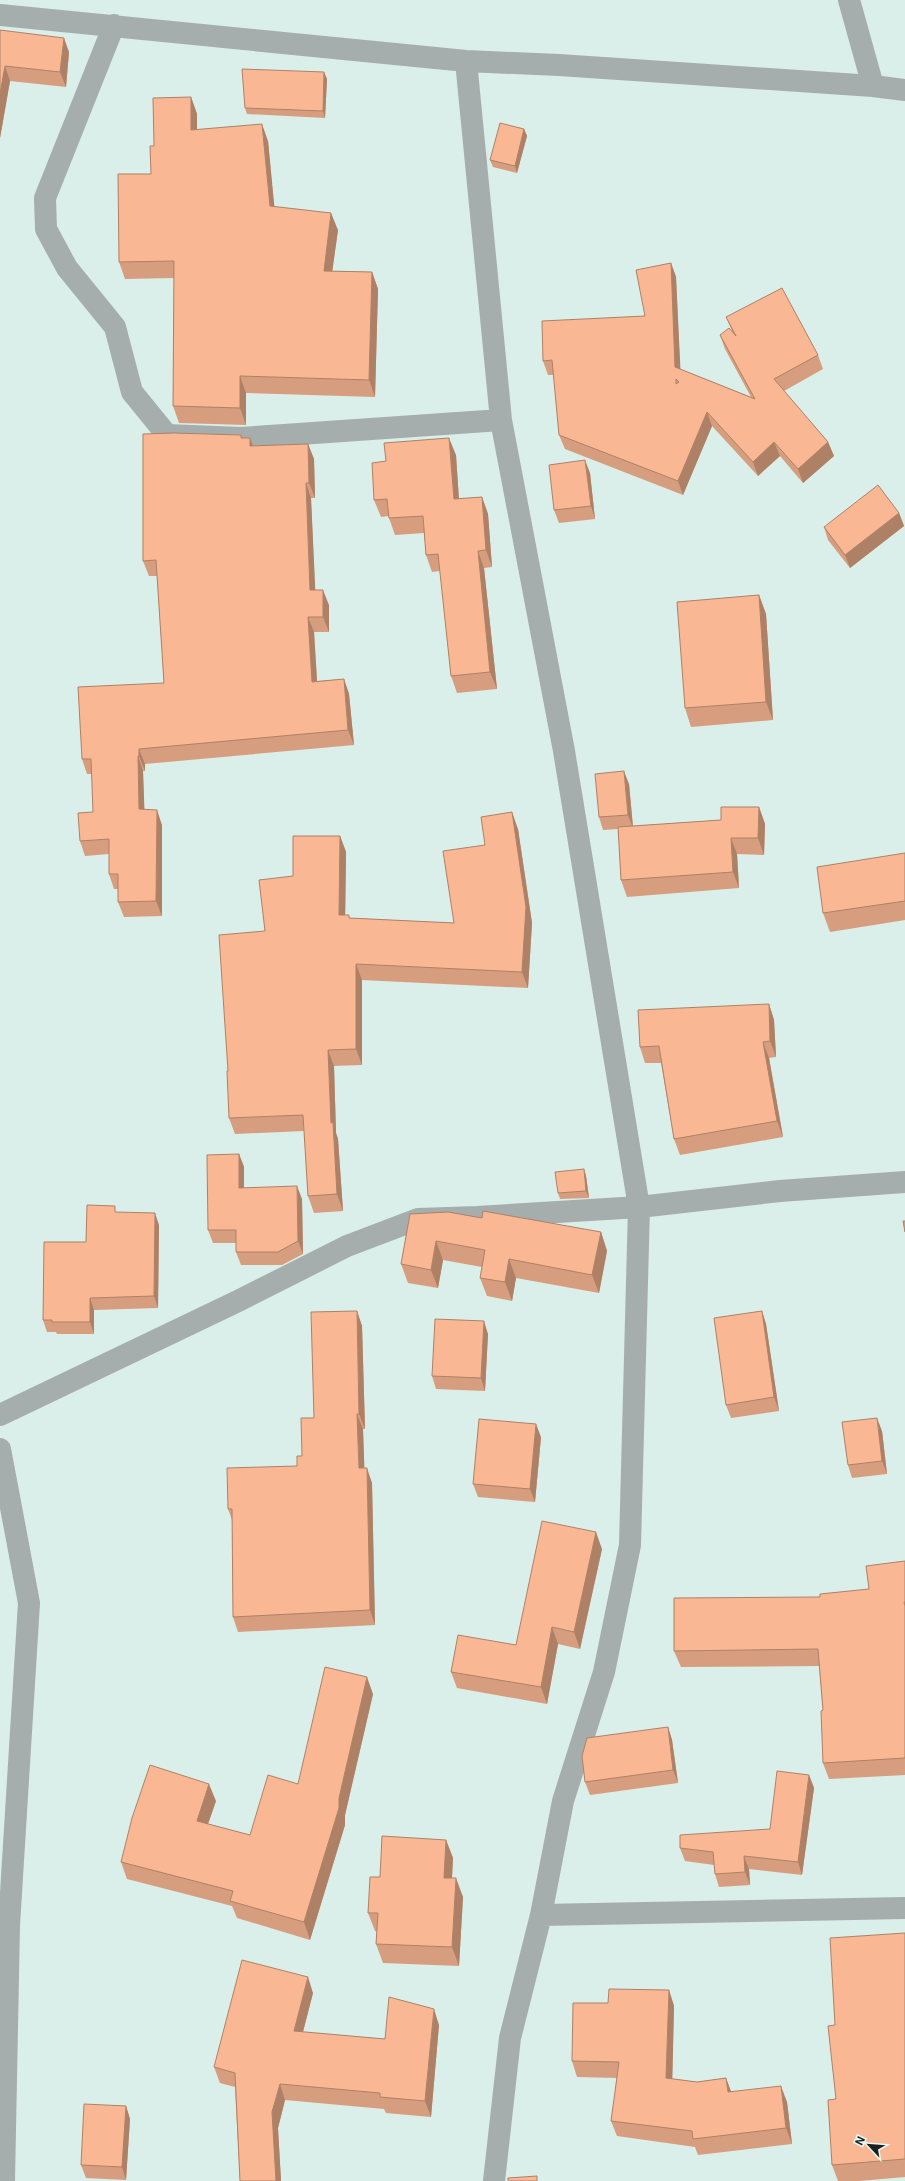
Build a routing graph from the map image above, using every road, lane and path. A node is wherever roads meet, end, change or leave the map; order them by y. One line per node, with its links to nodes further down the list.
1 (849, 0): 5 (street)
2 (0, 15): 3 (street)
3 (114, 26): 4 (street); 7 (street)
4 (466, 61): 5 (street); 7 (street)
5 (872, 86): 6 (street)
6 (905, 90)
7 (501, 420): 9 (street)
8 (905, 1182): 9 (street)
9 (639, 1207): 10 (street); 13 (street)
10 (0, 1414)
11 (0, 1449): 14 (street)
12 (905, 1908): 13 (street)
13 (541, 1915): 16 (street)
14 (4, 1925): 15 (street)
15 (4, 2181)
16 (494, 2181)

